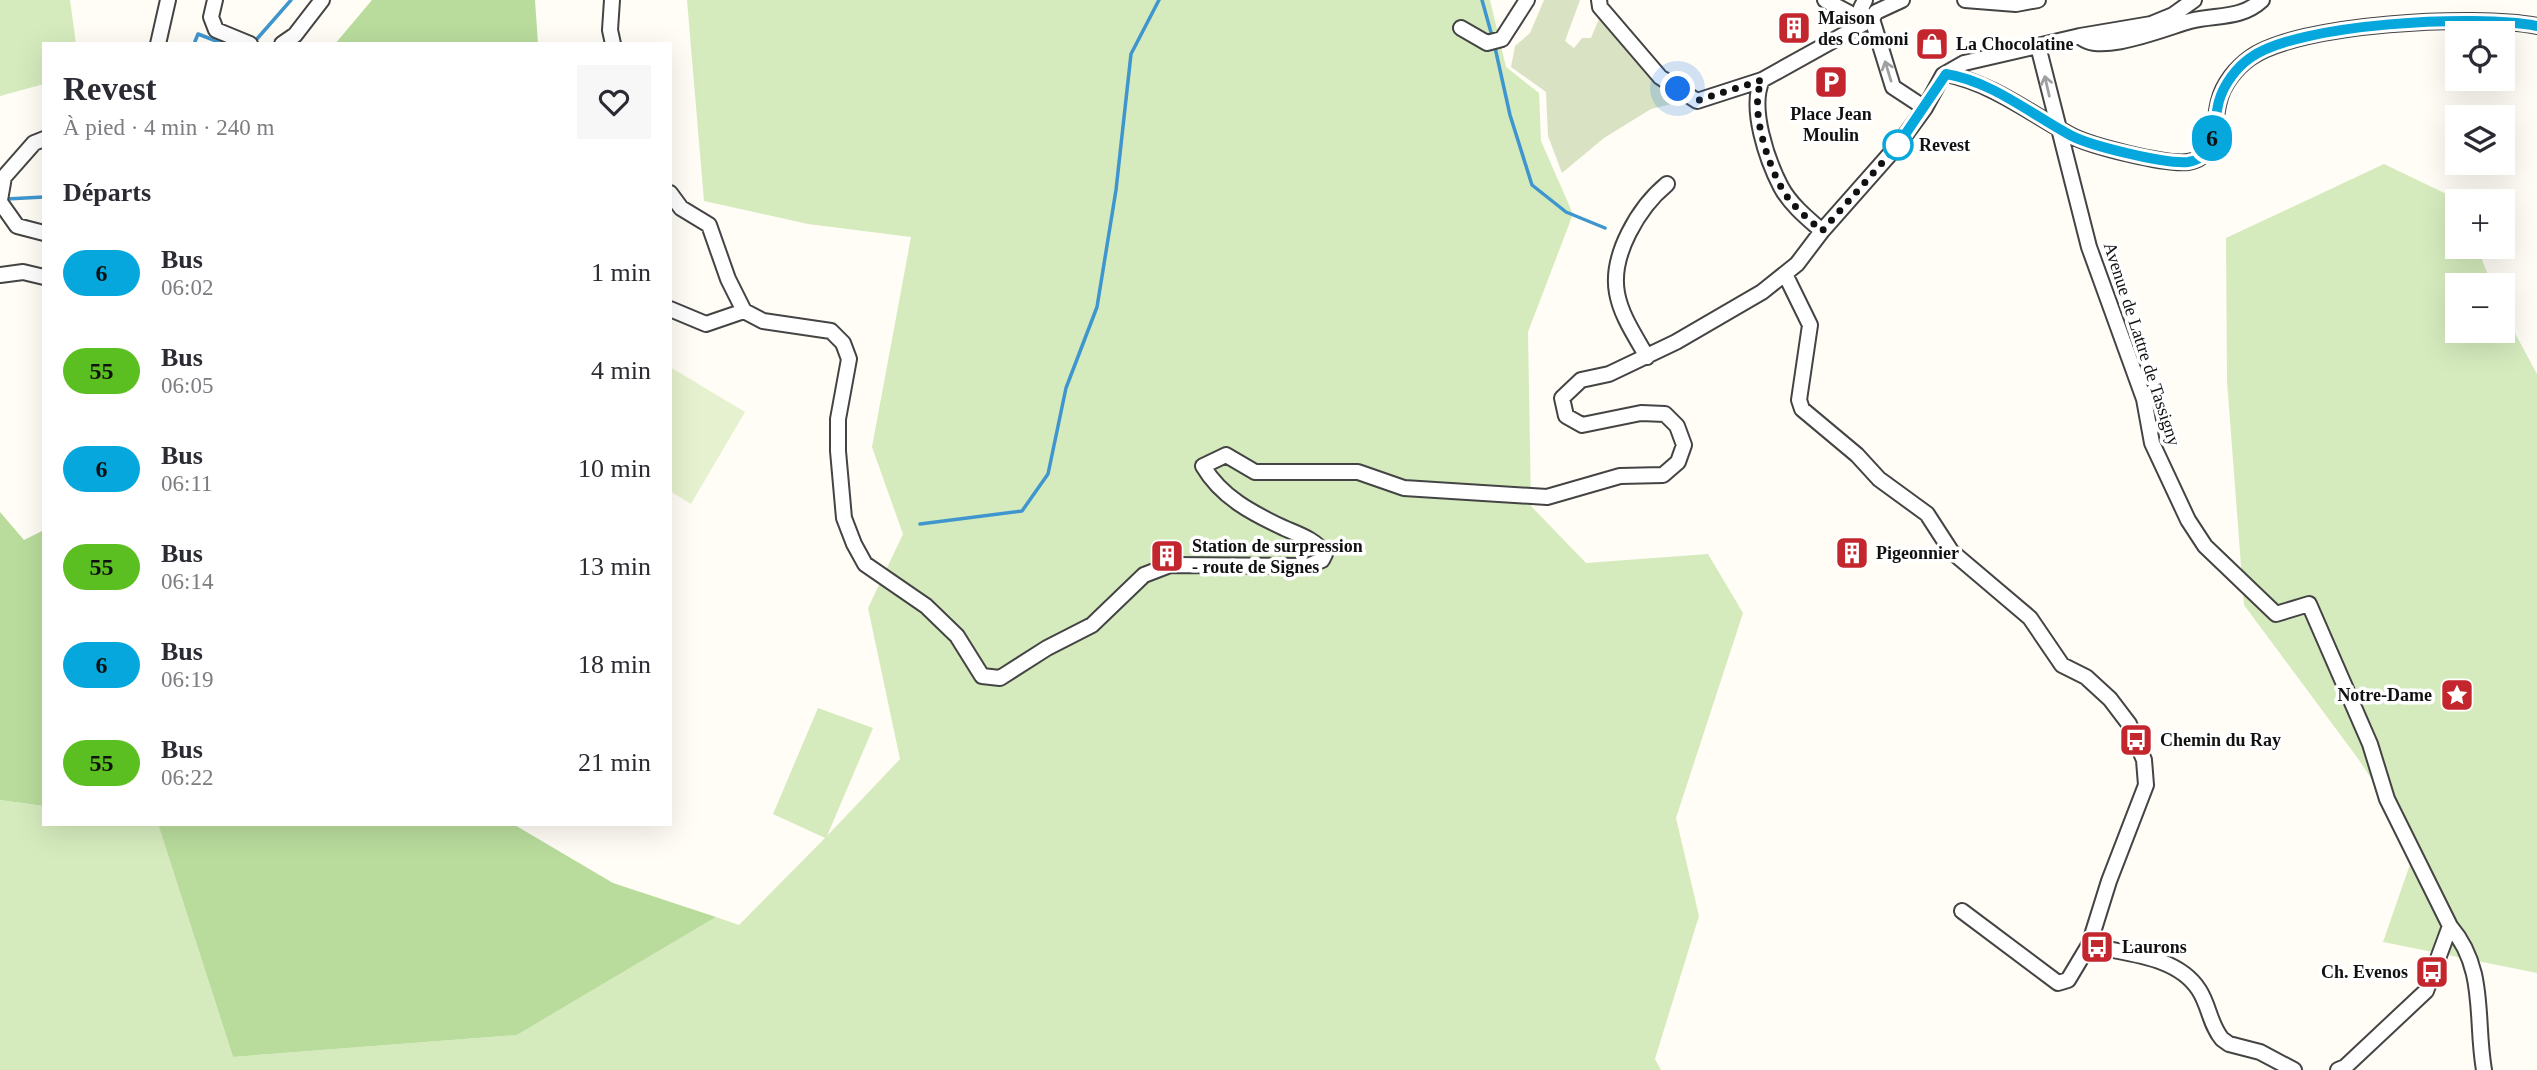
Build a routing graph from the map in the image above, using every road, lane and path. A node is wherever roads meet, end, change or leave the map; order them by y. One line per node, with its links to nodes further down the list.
1 (168, 0): 18 (street)
2 (215, 0): 19 (street)
3 (322, 0): 20 (street)
4 (612, 0): 21 (street)
5 (1527, 0): 16 (street)
6 (1599, 0): 24 (street)
7 (1825, 0): 14 (street)
8 (1865, 0): 14 (street)
9 (1899, 0): 14 (street)
10 (1965, 0): 11 (street)
11 (2038, 0)
12 (2194, 0): 17 (street)
13 (2262, 0): 17 (street)
14 (1868, 18): 24 (street); 25 (street, one-way to 14)
15 (2537, 26): 26 (street)
16 (1461, 28)
17 (2080, 36): 22 (street)
18 (158, 42)
19 (245, 42)
20 (285, 42)
21 (613, 42)
22 (2038, 46): 23 (street); 26 (street, one-way to 22)
23 (1946, 74): 25 (street); 26 (street)
24 (1762, 80): 31 (street)
25 (1925, 108): 31 (street)
26 (2057, 125): 40 (street, Avenue de Lattre de Tassigny)
27 (42, 140): 30 (street)
28 (1667, 184): 38 (street)
29 (672, 196): 37 (street)
30 (0, 201): 32 (street)
31 (1822, 231): 33 (street)
32 (42, 232)
33 (1785, 274): 38 (street); 41 (street)
34 (0, 275): 35 (street)
35 (42, 277)
36 (672, 310): 37 (street)
37 (744, 311): 38 (street)
38 (1647, 357)
39 (1962, 911): 41 (street)
40 (2450, 926): 43 (street); 44 (street)
41 (2089, 946): 42 (street)
42 (2294, 1070)
43 (2338, 1070)
44 (2484, 1070)

